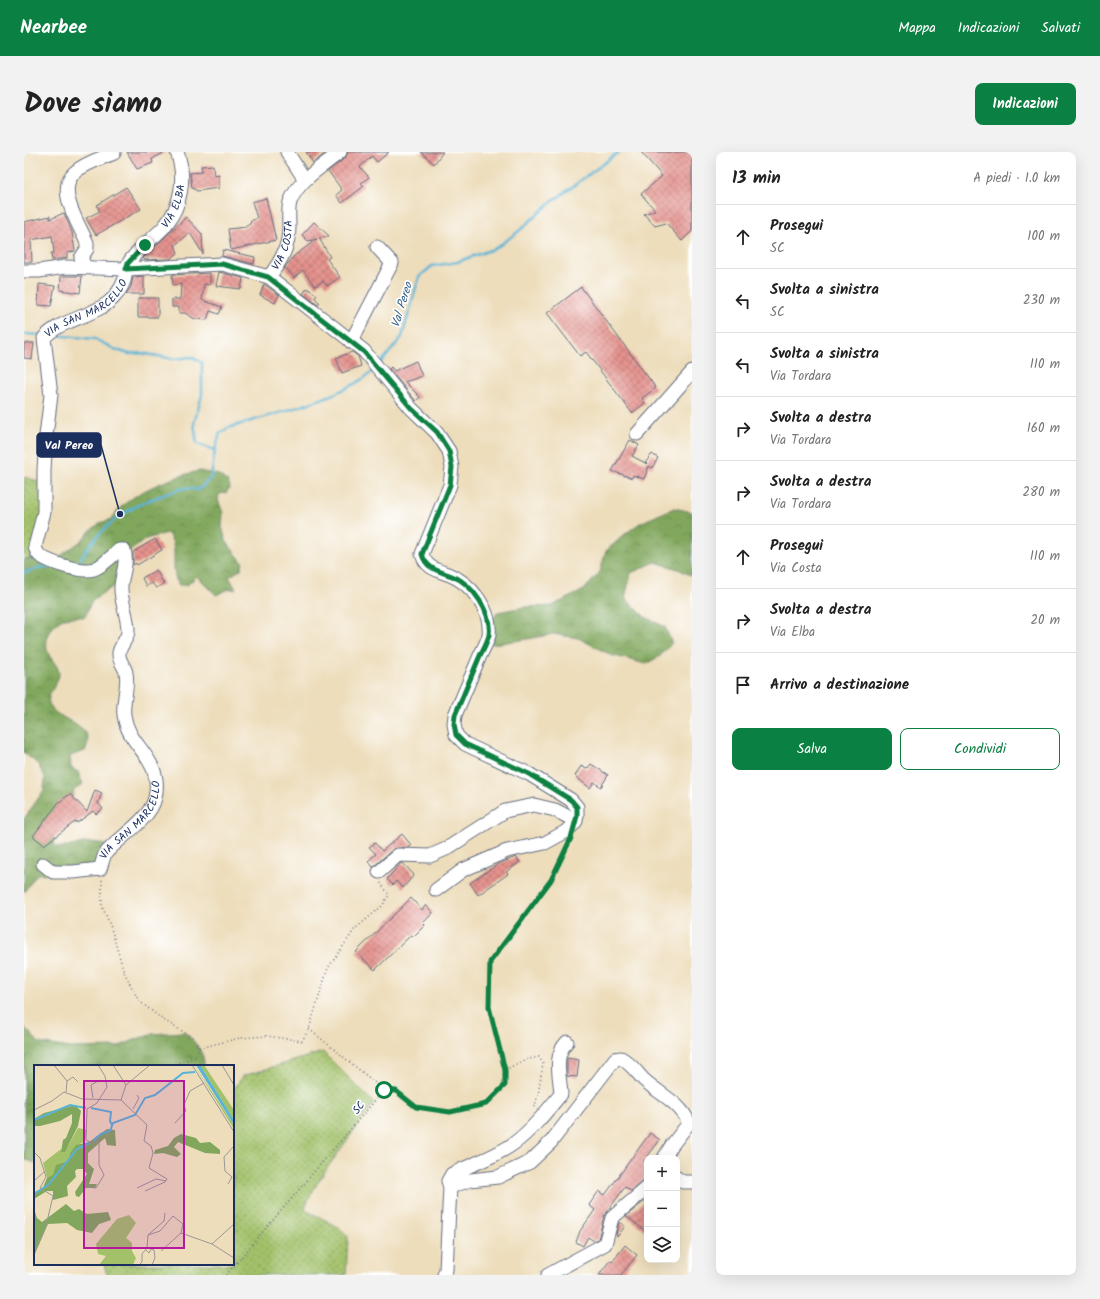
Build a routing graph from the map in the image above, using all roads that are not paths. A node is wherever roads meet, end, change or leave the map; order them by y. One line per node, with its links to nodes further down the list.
1 (177, 152): 8 (street, VIA ELBA)
2 (287, 152): 5 (street)
3 (340, 152): 5 (street, VIA COSTA)
4 (114, 153): 7 (street)
5 (305, 180): 10 (street, VIA COSTA)
6 (377, 247): 11 (street)
7 (85, 267): 8 (street, VIA COSTA); 9 (street, VIA COSTA)
8 (126, 269): 10 (street, VIA COSTA); 15 (street, VIA SAN MARCELLO)
9 (24, 271)
10 (268, 277): 11 (street)
11 (351, 342): 14 (street)
12 (692, 372): 13 (street)
13 (637, 434)
14 (575, 822): 16 (street); 17 (street)
15 (43, 864)
16 (379, 872)
17 (436, 890)
18 (567, 1042): 22 (street)
19 (666, 1155): 22 (street)
20 (680, 1180): 21 (street)
21 (692, 1182)
22 (450, 1187): 24 (street)
23 (644, 1191): 25 (street)
24 (444, 1275)
25 (548, 1275)

